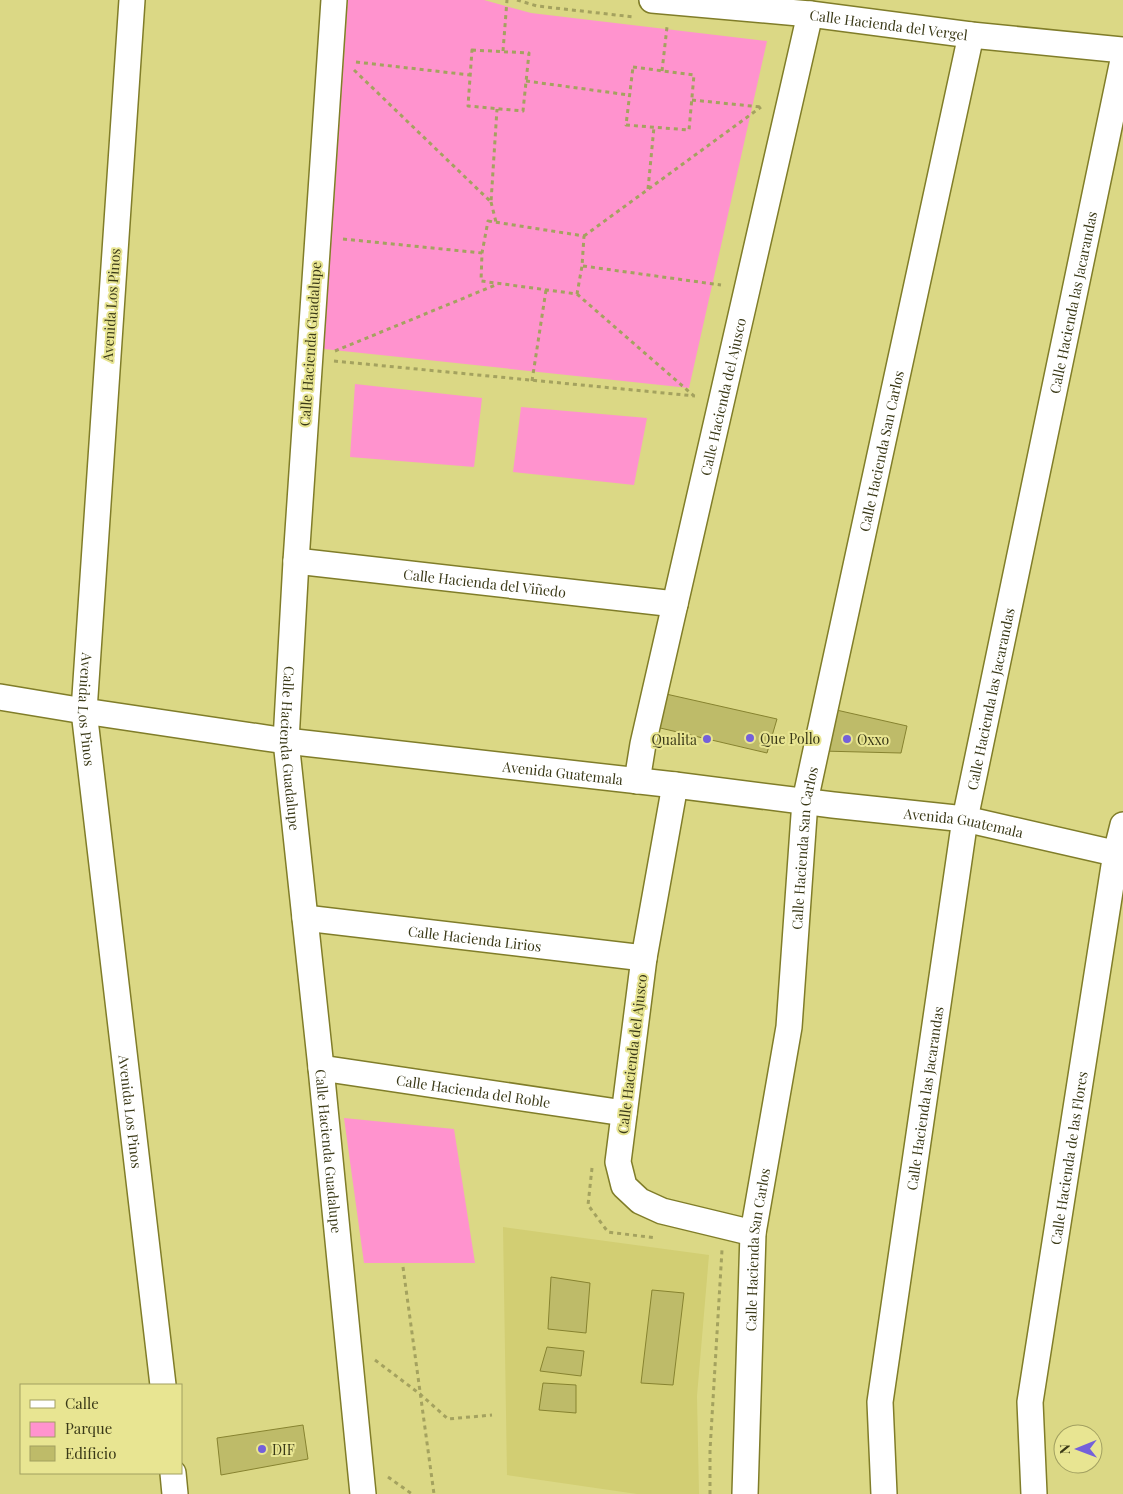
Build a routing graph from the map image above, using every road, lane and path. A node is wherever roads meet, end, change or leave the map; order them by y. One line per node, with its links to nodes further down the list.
1 (132, 0): 42 (street, Avenida Los Pinos)
2 (334, 0): 39 (street, Calle Hacienda Guadalupe)
3 (507, 0): 10 (path)
4 (517, 0): 5 (path)
5 (646, 9): 6 (street, Calle Hacienda del Vergel)
6 (810, 14): 8 (street, Calle Hacienda del Vergel); 40 (street, Calle Hacienda del Ajusco)
7 (667, 21): 14 (path)
8 (971, 35): 9 (street, Calle Hacienda del Vergel); 46 (street, Calle Hacienda San Carlos)
9 (1123, 50)
10 (504, 51): 15 (path); 16 (path)
11 (1123, 60): 47 (street, Calle Hacienda las Jacarandas)
12 (354, 62): 15 (path)
13 (352, 67): 24 (path)
14 (662, 71): 17 (path); 18 (path)
15 (470, 75): 20 (path)
16 (526, 82): 17 (path); 20 (path)
17 (629, 95): 22 (path)
18 (692, 100): 19 (path); 22 (path)
19 (761, 107): 21 (path); 23 (path)
20 (497, 109): 24 (path)
21 (759, 116)
22 (654, 127): 23 (path)
23 (648, 190): 26 (path)
24 (491, 202): 25 (path)
25 (496, 222): 26 (path); 28 (path)
26 (584, 236): 29 (path)
27 (334, 238): 28 (path)
28 (482, 253): 31 (path)
29 (582, 266): 30 (path); 33 (path)
30 (723, 276)
31 (500, 284): 32 (path); 34 (path)
32 (546, 290): 33 (path); 36 (path)
33 (577, 294): 38 (path)
34 (334, 351)
35 (326, 360): 36 (path)
36 (532, 381): 38 (path)
37 (697, 388): 38 (path)
38 (695, 397)
39 (296, 561): 40 (street, Calle Hacienda del Viñedo); 43 (street, Calle Hacienda Guadalupe)
40 (675, 604): 44 (street, Calle Hacienda del Ajusco)
41 (0, 697): 42 (street, Avenida Guatemala)
42 (84, 711): 43 (street, Avenida Guatemala); 60 (street, Avenida Los Pinos)
43 (286, 741): 44 (street, Avenida Guatemala); 50 (street, Calle Hacienda Guadalupe)
44 (637, 781): 45 (street, Avenida Guatemala)
45 (675, 784): 46 (street, Avenida Guatemala); 51 (street, Calle Hacienda del Ajusco)
46 (805, 801): 47 (street, Avenida Guatemala); 55 (street, Calle Hacienda San Carlos)
47 (965, 819): 49 (street, Avenida Guatemala); 71 (street, Calle Hacienda las Jacarandas)
48 (1123, 825): 49 (street, Calle Hacienda de las Flores)
49 (1120, 854): 72 (street, Calle Hacienda de las Flores)
50 (305, 918): 51 (street, Calle Hacienda Lirios); 52 (street, Calle Hacienda Guadalupe)
51 (644, 958): 53 (street, Calle Hacienda del Ajusco)
52 (321, 1068): 53 (street, Calle Hacienda del Roble); 66 (street, Calle Hacienda Guadalupe)
53 (624, 1113): 55 (street, Calle Hacienda del Ajusco)
54 (592, 1166): 56 (path)
55 (753, 1233): 70 (street, Calle Hacienda San Carlos)
56 (665, 1239)
57 (722, 1246): 69 (path)
58 (403, 1267): 61 (path)
59 (370, 1356): 61 (path)
60 (163, 1384)
61 (420, 1394): 62 (path); 68 (path)
62 (492, 1415)
63 (173, 1474): 65 (street)
64 (384, 1475): 67 (path)
65 (176, 1494)
66 (363, 1494)
67 (412, 1494)
68 (434, 1494)
69 (710, 1494)
70 (745, 1494)
71 (884, 1494)
72 (1034, 1494)

